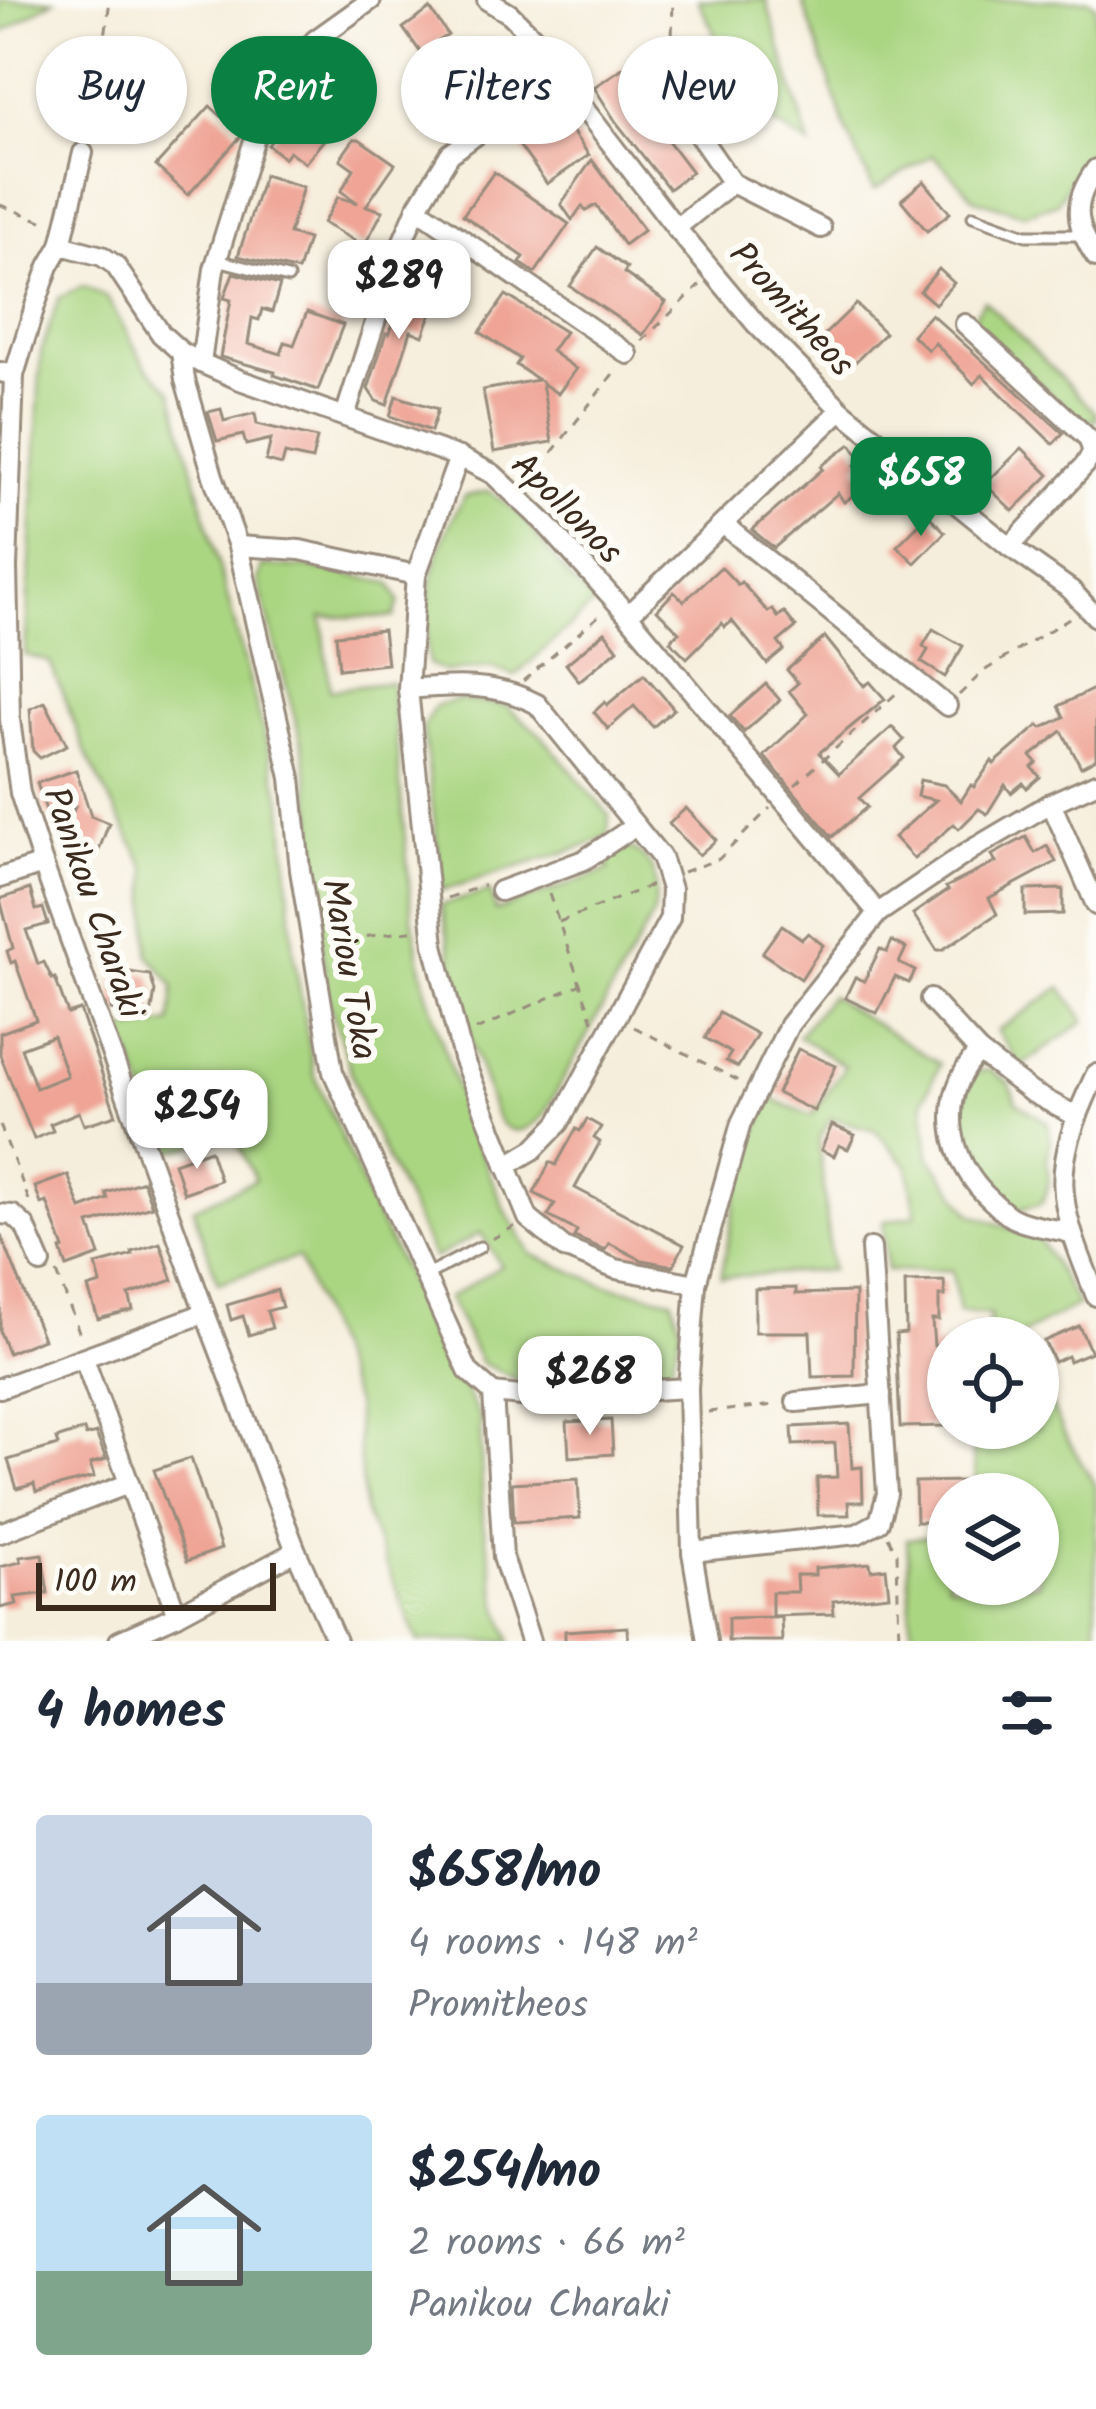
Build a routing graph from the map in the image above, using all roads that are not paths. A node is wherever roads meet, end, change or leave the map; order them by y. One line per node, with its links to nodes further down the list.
1 (371, 0): 17 (street)
2 (487, 0): 3 (street, Promitheos)
3 (532, 36)
4 (594, 122): 12 (street, Promitheos)
5 (464, 144): 10 (street)
6 (705, 144): 9 (street)
7 (83, 152): 15 (street, Panikou Charaki)
8 (1096, 169): 14 (street)
9 (732, 183): 12 (street); 13 (street)
10 (417, 208): 21 (street); 25 (street)
11 (973, 216): 14 (lane)
12 (676, 228): 24 (street, Promitheos)
13 (821, 228)
14 (1081, 235): 16 (street)
15 (63, 237): 20 (street, Apollonos); 23 (street, Panikou Charaki)
16 (1096, 257)
17 (217, 260): 18 (lane); 22 (street)
18 (288, 278)
19 (965, 324): 29 (street)
20 (181, 352): 22 (street, Apollonos); 28 (street, Mariou Toka)
21 (628, 354)
22 (201, 363): 25 (street, Apollonos)
23 (7, 373): 30 (street, Panikou Charaki)
24 (841, 410): 27 (street); 29 (street, Promitheos)
25 (345, 416): 26 (street, Apollonos)
26 (459, 457): 31 (street); 32 (street, Apollonos)
27 (724, 525): 32 (street); 35 (street)
28 (238, 546): 31 (street); 54 (street, Mariou Toka)
29 (1010, 547): 33 (street, Promitheos)
30 (4, 566): 39 (street, Panikou Charaki)
31 (416, 575): 34 (street)
32 (622, 608): 43 (street, Apollonos)
33 (1091, 612)
34 (408, 688): 38 (street); 48 (street)
35 (947, 706)
36 (1096, 783): 37 (street)
37 (1051, 803): 42 (street); 43 (street)
38 (635, 826): 41 (street); 48 (street)
39 (43, 864): 40 (street); 57 (street, Panikou Charaki)
40 (0, 878)
41 (500, 890)
42 (1096, 905)
43 (878, 913): 55 (street)
44 (930, 999): 45 (street)
45 (979, 1052): 47 (street); 50 (street)
46 (1096, 1074): 47 (street)
47 (1076, 1116): 50 (street)
48 (506, 1166): 55 (street)
49 (0, 1214): 53 (street)
50 (1070, 1232): 56 (street)
51 (480, 1246): 54 (lane)
52 (871, 1248): 62 (street)
53 (41, 1263)
54 (425, 1276): 61 (street, Mariou Toka)
55 (696, 1284): 60 (street)
56 (1096, 1296)
57 (205, 1313): 58 (street); 66 (street, Panikou Charaki)
58 (84, 1359): 59 (street); 64 (street)
59 (0, 1388)
60 (688, 1388): 61 (street); 67 (street)
61 (493, 1393): 71 (street)
62 (881, 1394): 63 (street); 67 (street)
63 (796, 1402)
64 (128, 1484): 65 (street); 68 (street)
65 (0, 1533)
66 (296, 1551): 68 (street); 70 (street, Panikou Charaki)
67 (692, 1552): 72 (street)
68 (177, 1615): 69 (street)
69 (119, 1641)
70 (336, 1641)
71 (530, 1641)
72 (707, 1641)

